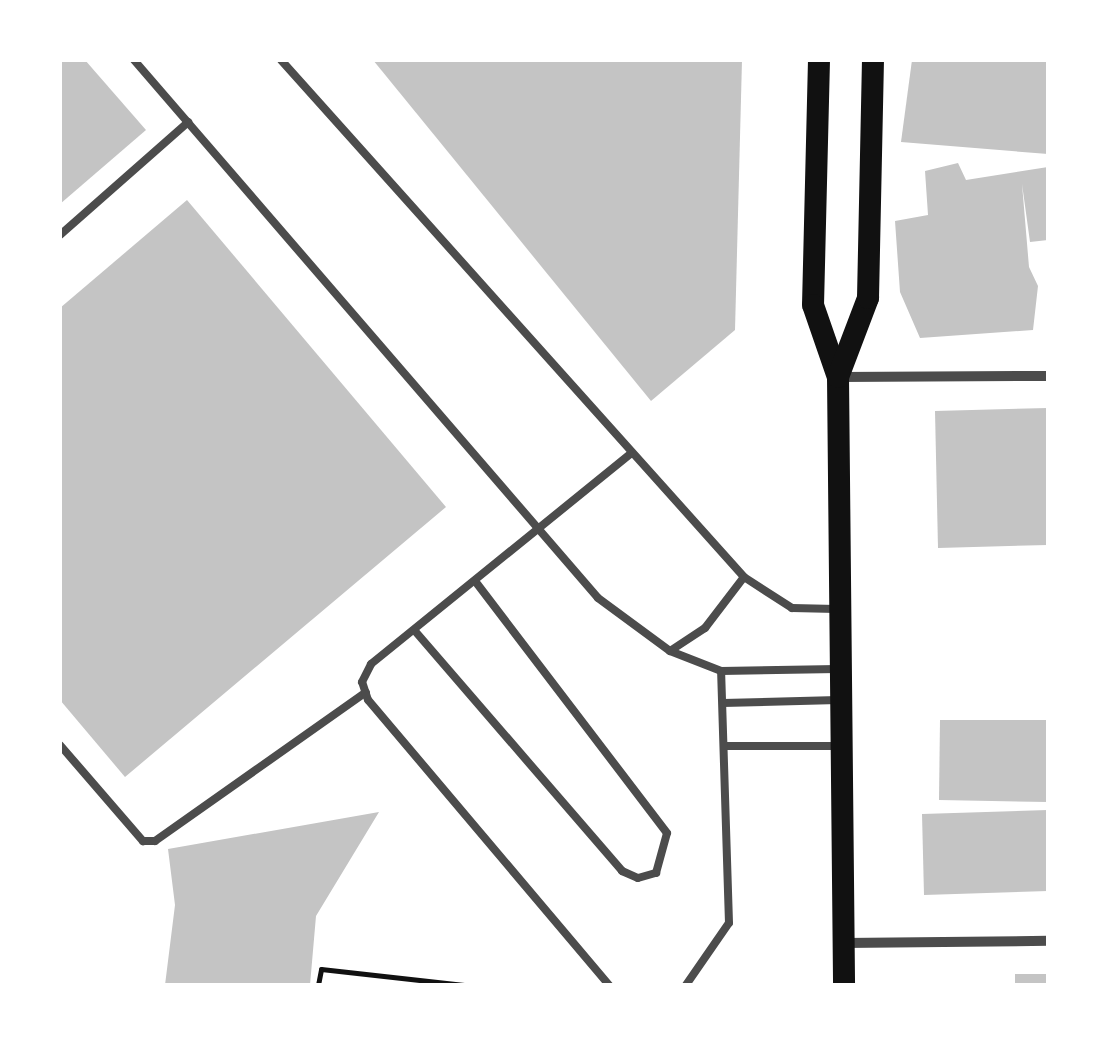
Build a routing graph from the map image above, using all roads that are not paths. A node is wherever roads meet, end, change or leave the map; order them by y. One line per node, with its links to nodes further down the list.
1 (134, 60): 5 (lane)
2 (281, 60): 9 (lane)
3 (818, 60): 8 (main road)
4 (873, 60): 8 (main road)
5 (188, 122): 6 (lane); 10 (lane)
6 (60, 234)
7 (1048, 376): 8 (street)
8 (838, 377): 13 (main road)
9 (630, 454): 10 (lane); 11 (lane)
10 (541, 531): 12 (lane); 15 (lane)
11 (744, 578): 13 (lane); 15 (lane)
12 (477, 584): 14 (lane); 14 (lane)
13 (840, 608): 16 (main road)
14 (415, 631): 18 (lane)
15 (670, 651): 17 (lane)
16 (841, 669): 17 (lane); 19 (main road)
17 (721, 671): 20 (lane)
18 (366, 692): 21 (lane); 26 (lane)
19 (842, 700): 20 (lane); 23 (main road)
20 (722, 703): 22 (lane)
21 (60, 745)
22 (725, 746): 23 (lane); 27 (lane)
23 (842, 746): 25 (main road)
24 (1048, 941): 25 (street)
25 (844, 943): 28 (main road)
26 (609, 985)
27 (686, 985)
28 (844, 985)

